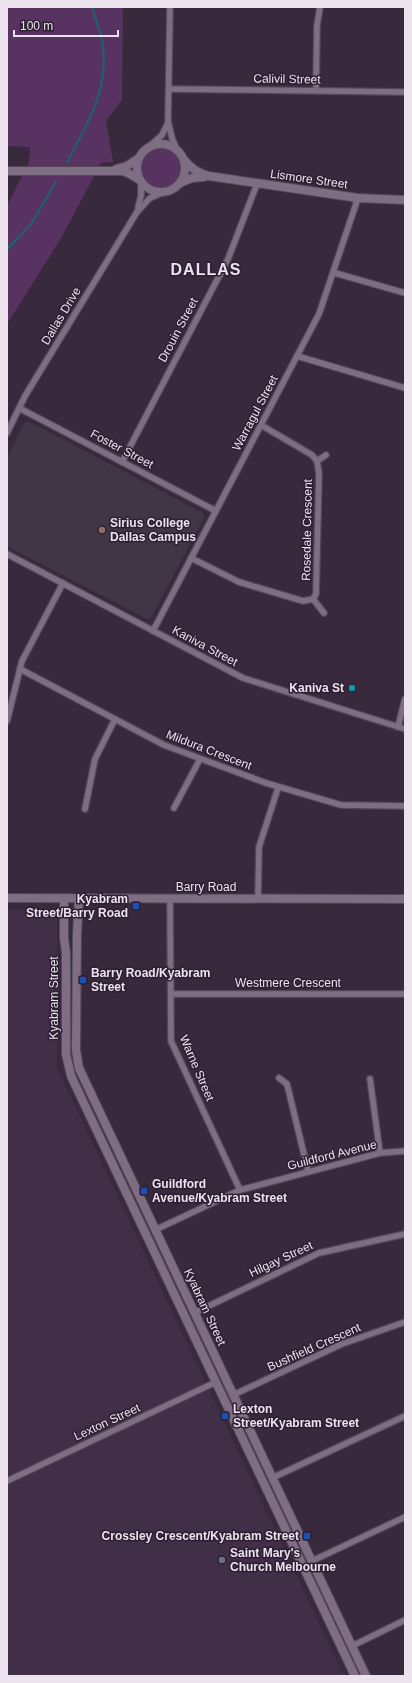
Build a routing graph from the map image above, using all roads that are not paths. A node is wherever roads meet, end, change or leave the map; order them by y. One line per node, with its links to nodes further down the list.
1 (170, 7): 3 (street)
2 (320, 7): 4 (street)
3 (169, 89): 4 (street, Calivil Street); 6 (street)
4 (316, 90): 5 (street, Calivil Street)
5 (405, 92)
6 (168, 121): 7 (street); 8 (street)
7 (150, 146): 8 (street); 9 (street)
8 (176, 150): 10 (street)
9 (139, 158): 11 (street); 14 (street)
10 (184, 160): 13 (street, Lismore Street); 15 (street)
11 (103, 170): 12 (street); 14 (street)
12 (7, 171)
13 (209, 176): 15 (street, Lismore Street); 16 (street, Lismore Street)
14 (140, 181): 17 (street); 20 (street, Dallas Drive)
15 (180, 183): 17 (street)
16 (257, 184): 18 (street, Lismore Street); 30 (street, Drouin Street)
17 (164, 192): 20 (street, Dallas Drive)
18 (358, 198): 19 (street, Lismore Street); 21 (street, Warragul Street)
19 (405, 200)
20 (137, 212): 25 (street, Dallas Drive)
21 (335, 273): 22 (street); 23 (street, Warragul Street)
22 (405, 293)
23 (297, 356): 24 (street); 26 (street, Warragul Street)
24 (405, 388)
25 (19, 408): 27 (street, Dallas Drive); 30 (street, Foster Street)
26 (261, 425): 29 (street); 31 (street, Warragul Street)
27 (7, 433)
28 (326, 455): 29 (street)
29 (317, 461): 35 (street, Rosedale Crescent)
30 (122, 462): 31 (street, Foster Street)
31 (216, 511): 33 (street, Warragul Street)
32 (7, 554): 34 (street, Kaniva Street)
33 (191, 558): 35 (street, Rosedale Crescent); 37 (street, Warragul Street)
34 (63, 583): 37 (street, Kaniva Street); 38 (street)
35 (313, 599): 36 (street, Rosedale Crescent)
36 (324, 613)
37 (153, 631): 42 (street, Kaniva Street)
38 (20, 669): 40 (street, Mildura Crescent); 41 (street)
39 (405, 699): 42 (street)
40 (115, 719): 44 (street, Mildura Crescent); 48 (street)
41 (7, 721)
42 (398, 727): 43 (street, Kaniva Street)
43 (405, 729)
44 (200, 759): 45 (street, Mildura Crescent); 47 (street)
45 (278, 788): 46 (street, Mildura Crescent); 53 (street)
46 (405, 806)
47 (174, 808)
48 (85, 809)
49 (7, 898): 50 (street, Barry Road)
50 (64, 898): 51 (street, Barry Road); 60 (street, Kyabram Street)
51 (79, 898): 52 (street, Barry Road); 59 (street, Kyabram Street)
52 (170, 899): 53 (street, Barry Road); 55 (street, Warne Street)
53 (258, 899): 54 (street, Barry Road)
54 (405, 899)
55 (171, 994): 56 (street, Westmere Crescent); 64 (street, Warne Street)
56 (405, 994)
57 (279, 1078): 63 (street)
58 (370, 1079): 62 (street)
59 (89, 1091): 60 (street); 65 (street, Kyabram Street)
60 (80, 1095): 66 (street, Kyabram Street)
61 (405, 1150): 62 (street, Guildford Avenue)
62 (380, 1153): 63 (street, Guildford Avenue)
63 (308, 1171): 64 (street, Guildford Avenue)
64 (240, 1190): 65 (street, Guildford Avenue)
65 (155, 1230): 66 (street); 68 (street, Kyabram Street)
66 (146, 1234): 70 (street, Kyabram Street)
67 (405, 1234): 68 (street, Hilgay Street)
68 (194, 1312): 71 (street, Kyabram Street)
69 (405, 1322): 71 (street, Bushfield Crescent)
70 (216, 1382): 72 (street, Kyabram Street); 76 (street, Lexton Street)
71 (233, 1395): 72 (street); 74 (street, Kyabram Street); 75 (street, Kyabram Street)
72 (222, 1396): 74 (street, Kyabram Street)
73 (405, 1416): 75 (street)
74 (245, 1444): 78 (street, Kyabram Street)
75 (272, 1478): 77 (street, Kyabram Street)
76 (7, 1481)
77 (283, 1500): 78 (street); 80 (street, Kyabram Street)
78 (274, 1504): 82 (street, Kyabram Street)
79 (405, 1517): 80 (street)
80 (312, 1561): 83 (street, Kyabram Street)
81 (405, 1620): 83 (street)
82 (340, 1643): 83 (street); 84 (street, Kyabram Street)
83 (352, 1646): 84 (street, Kyabram Street); 85 (street, Kyabram Street)
84 (356, 1676)
85 (366, 1676)

